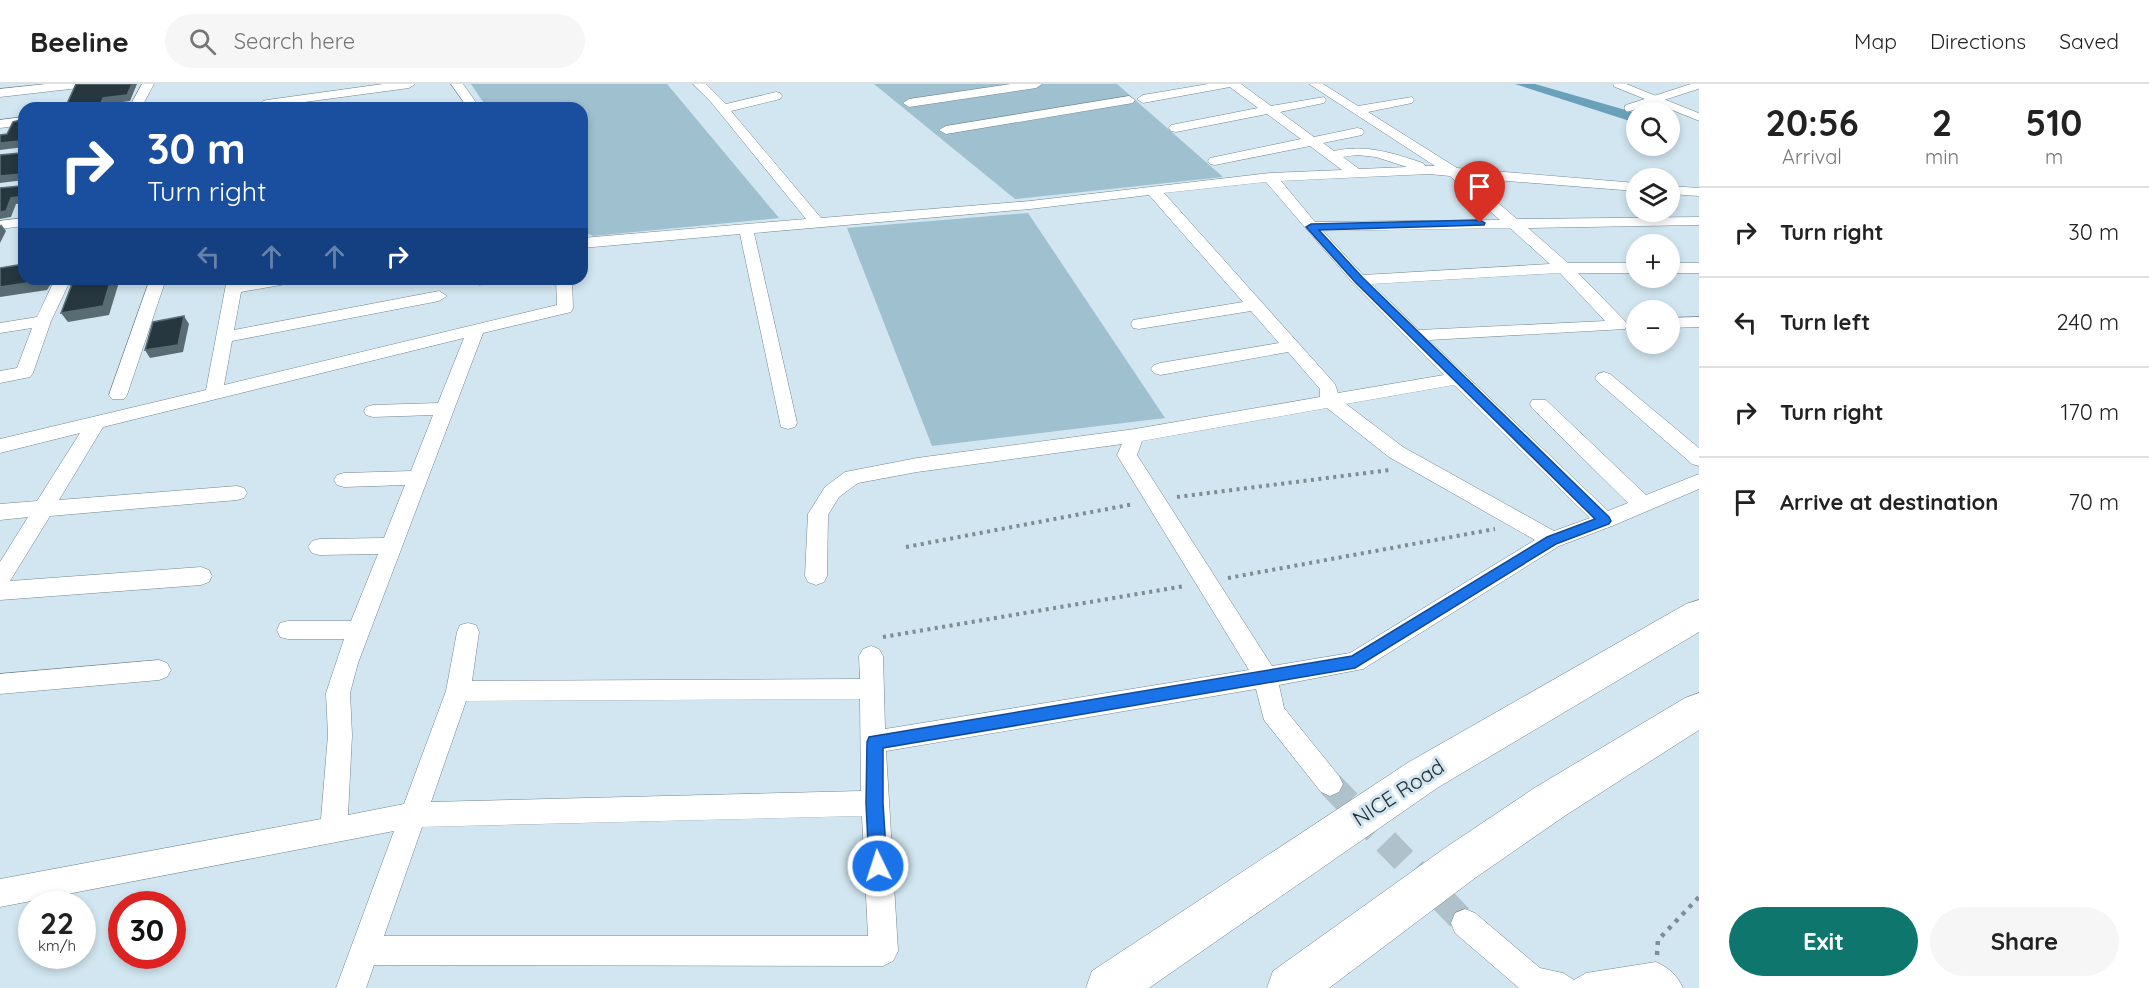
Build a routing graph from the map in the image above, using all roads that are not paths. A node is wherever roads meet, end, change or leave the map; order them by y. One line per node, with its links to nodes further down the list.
1 (79, 84): 12 (street)
2 (148, 84): 19 (street)
3 (409, 84): 20 (street)
4 (457, 84): 21 (street)
5 (699, 84): 24 (street)
6 (1036, 84): 11 (street)
7 (1231, 84): 14 (street); 25 (street)
8 (1315, 84): 26 (street)
9 (1617, 84): 15 (lane)
10 (1699, 85): 15 (lane)
11 (1000, 87): 23 (street); 27 (street)
12 (0, 93)
13 (776, 96): 24 (street)
14 (1143, 99)
15 (1655, 99): 22 (lane); 28 (lane)
16 (1129, 100): 27 (street)
17 (1320, 100): 25 (street)
18 (1408, 100): 26 (street)
19 (138, 102)
20 (281, 102)
21 (470, 102)
22 (1646, 102)
23 (909, 103)
24 (723, 109): 47 (street)
25 (1270, 110): 31 (street); 34 (street)
26 (1357, 110): 39 (street)
27 (1030, 116): 32 (street)
28 (1699, 117)
29 (18, 122): 30 (street)
30 (0, 124)
31 (1176, 128)
32 (946, 130)
33 (1357, 132): 34 (street)
34 (1312, 141): 35 (street); 36 (street)
35 (1332, 155): 37 (street); 38 (street)
36 (1215, 161)
37 (1429, 170): 38 (street); 39 (street)
38 (1356, 173): 40 (street)
39 (1457, 174): 41 (street); 48 (street)
40 (1270, 177): 42 (street); 50 (street)
41 (1626, 186)
42 (1153, 190): 47 (street); 63 (street)
43 (1680, 191): 44 (street)
44 (1699, 192)
45 (1699, 221): 48 (street)
46 (18, 223): 49 (street)
47 (817, 223): 51 (street)
48 (1514, 223): 50 (street); 53 (street)
49 (0, 225)
50 (1311, 227): 57 (street)
51 (746, 229): 52 (street); 86 (street)
52 (588, 242)
53 (1564, 268): 54 (street); 57 (street); 65 (street)
54 (1626, 268)
55 (1680, 268): 56 (street)
56 (1699, 268)
57 (1359, 280): 72 (street)
58 (60, 285): 64 (street)
59 (156, 285): 80 (street)
60 (234, 285): 73 (street)
61 (564, 285): 71 (street)
62 (439, 296): 73 (street)
63 (1255, 305): 68 (street); 74 (street)
64 (43, 321): 70 (street); 76 (street)
65 (1626, 322)
66 (1699, 322): 67 (street)
67 (1680, 323)
68 (1139, 324)
69 (1626, 324): 72 (street)
70 (0, 328)
71 (476, 330): 79 (street); 83 (street)
72 (1415, 335): 77 (street)
73 (225, 337): 79 (street)
74 (1292, 346): 75 (street); 81 (street)
75 (1160, 369)
76 (0, 377)
77 (1458, 378): 81 (street); 97 (street)
78 (1604, 378): 89 (street)
79 (214, 393): 85 (street)
80 (118, 394)
81 (1329, 400): 87 (street); 98 (street)
82 (1539, 404): 94 (street)
83 (444, 409): 84 (street); 90 (street)
84 (373, 411)
85 (97, 421): 88 (street); 95 (street)
86 (788, 423)
87 (1135, 436): 102 (street); 111 (street)
88 (0, 446)
89 (1699, 459)
90 (417, 478): 91 (street); 99 (street)
91 (344, 480)
92 (1699, 481): 94 (street)
93 (237, 493): 95 (street)
94 (1643, 505): 97 (street)
95 (44, 508): 96 (street); 103 (street)
96 (0, 512)
97 (1605, 521): 98 (street)
98 (1552, 540): 111 (street)
99 (391, 546): 100 (street); 107 (street)
100 (319, 547)
101 (201, 576): 104 (street)
102 (816, 576)
103 (0, 580)
104 (0, 591)
105 (1699, 614): 126 (highway, NICE Road)
106 (288, 630): 107 (street)
107 (359, 630): 120 (street)
108 (468, 632): 114 (street)
109 (871, 656): 113 (street)
110 (159, 670): 112 (street)
111 (1266, 677): 116 (street); 117 (street)
112 (0, 684)
113 (873, 689): 114 (street); 116 (street)
114 (458, 691): 119 (street)
115 (1699, 710): 127 (highway)
116 (875, 742): 118 (street)
117 (1330, 784)
118 (874, 803): 119 (street); 123 (street)
119 (413, 815): 120 (street); 123 (street)
120 (334, 829): 121 (street)
121 (0, 893)
122 (1465, 923): 128 (street)
123 (365, 950): 125 (street)
124 (1662, 982): 129 (street)
125 (351, 988)
126 (1109, 988)
127 (1290, 988)
128 (1563, 988)
129 (1586, 988)

